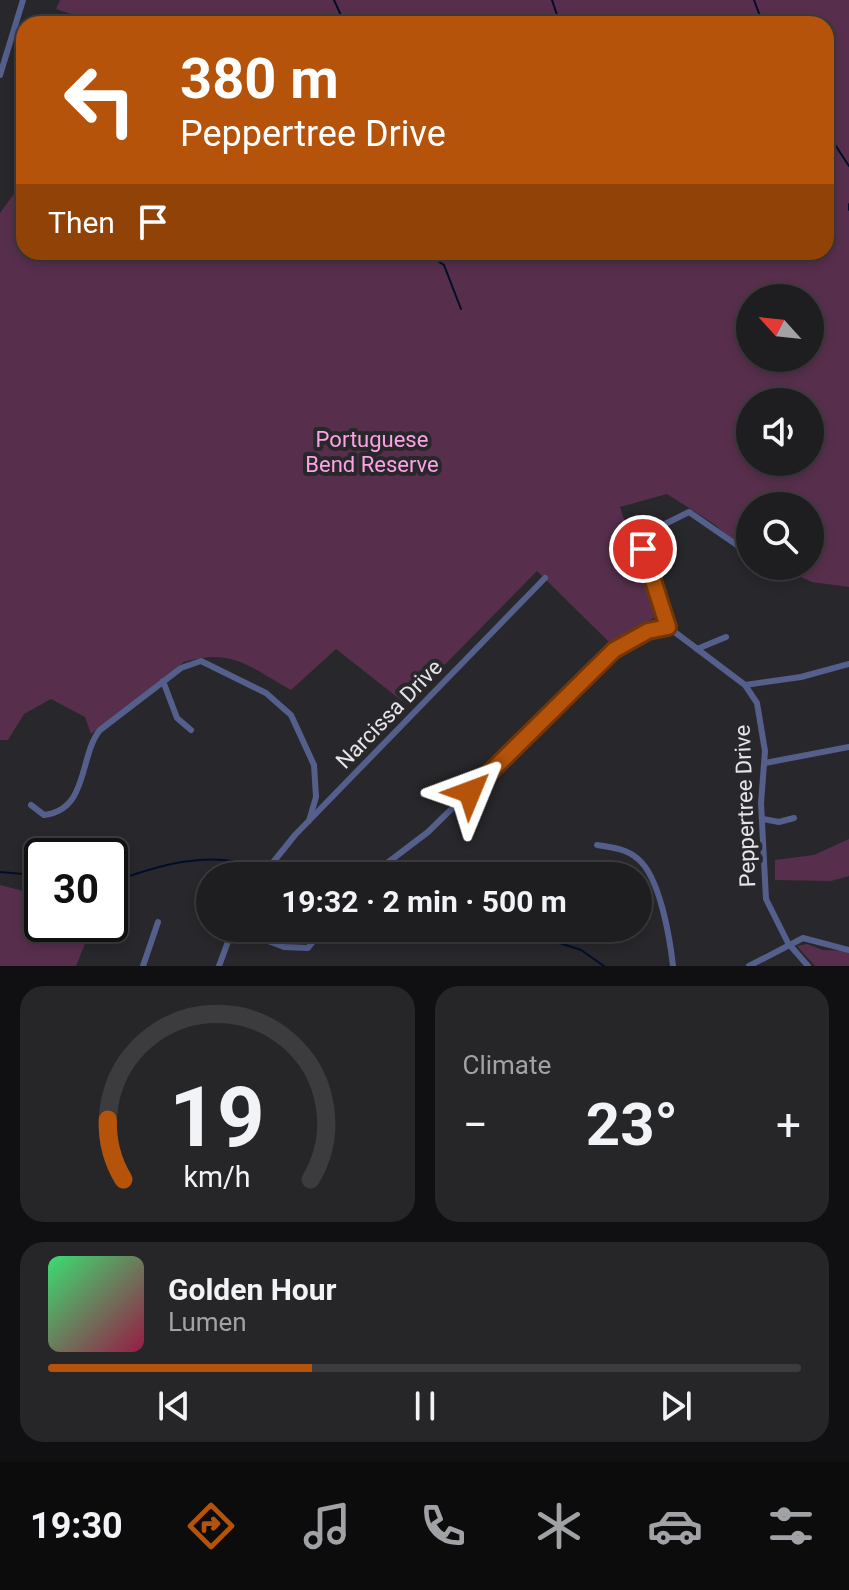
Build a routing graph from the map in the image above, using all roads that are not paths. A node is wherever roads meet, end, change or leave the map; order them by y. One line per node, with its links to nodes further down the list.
1 (16, 23): 2 (street)
2 (0, 75)
3 (736, 544): 5 (street)
4 (545, 578): 17 (street, Narcissa Drive)
5 (668, 627): 7 (street); 20 (street)
6 (726, 637): 7 (street)
7 (697, 649): 10 (street)
8 (849, 664): 10 (street)
9 (163, 681): 11 (street); 14 (street); 17 (street)
10 (745, 685): 13 (street, Peppertree Drive)
11 (191, 730)
12 (849, 747): 13 (street)
13 (765, 763): 16 (street, Peppertree Drive)
14 (31, 805)
15 (794, 818): 16 (street)
16 (763, 819): 25 (street, Peppertree Drive)
17 (309, 821): 19 (street, Narcissa Drive)
18 (597, 845): 29 (street)
19 (274, 862)
20 (388, 862)
21 (158, 922): 27 (street)
22 (228, 942): 28 (street)
23 (271, 942): 24 (street)
24 (313, 942)
25 (788, 943): 26 (street); 30 (street); 31 (street, Peppertree Drive)
26 (849, 950)
27 (143, 966)
28 (219, 966)
29 (673, 966)
30 (749, 966)
31 (808, 966)

